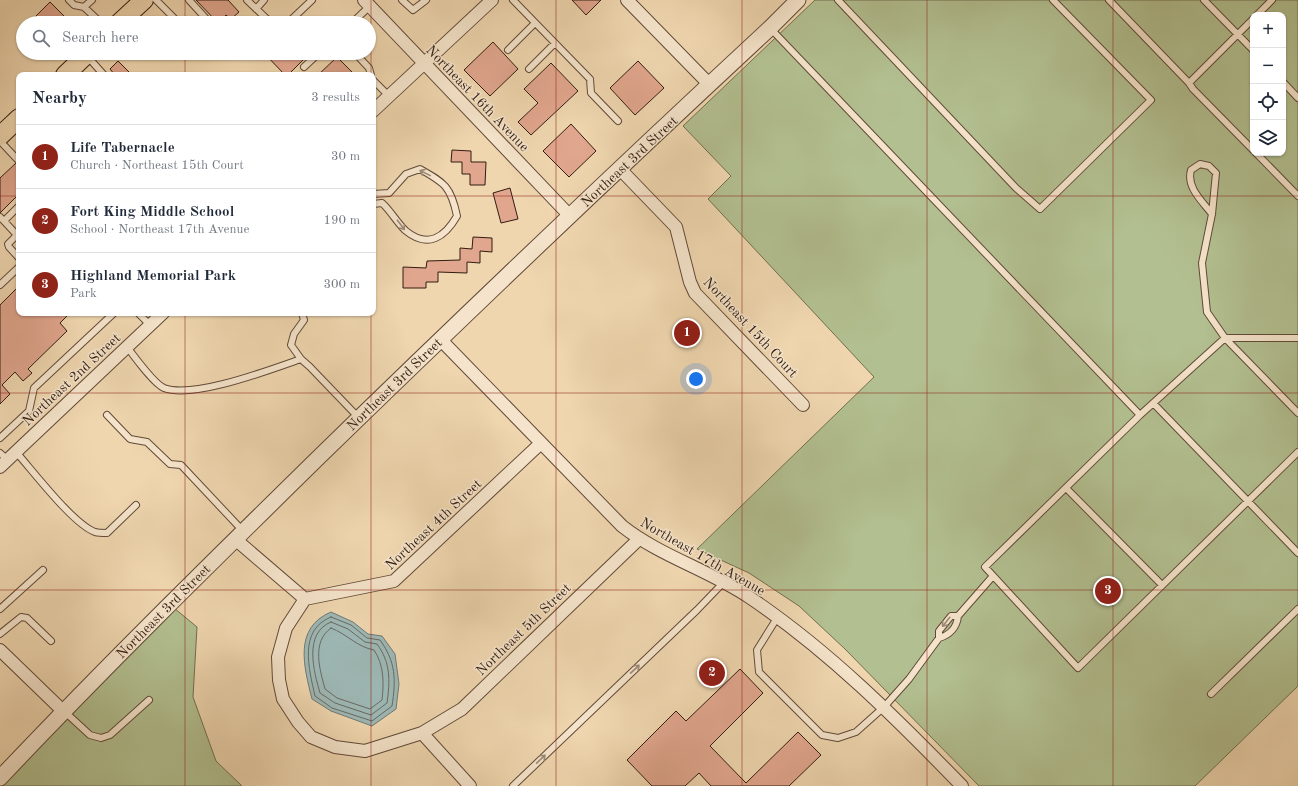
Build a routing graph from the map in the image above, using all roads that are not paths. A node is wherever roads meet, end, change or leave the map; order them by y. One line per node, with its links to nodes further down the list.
1 (70, 0): 21 (lane)
2 (92, 0): 21 (lane)
3 (144, 0): 25 (main road)
4 (156, 0): 26 (lane)
5 (189, 0): 27 (lane)
6 (247, 0): 22 (lane)
7 (264, 0): 22 (lane)
8 (312, 0): 29 (lane)
9 (402, 0): 10 (lane)
10 (426, 0)
11 (492, 0): 42 (street)
12 (513, 0): 32 (lane)
13 (627, 0): 50 (street)
14 (798, 0): 33 (street, Northeast 3rd Street)
15 (838, 0): 16 (lane)
16 (1053, 0)
17 (1109, 0): 49 (lane)
18 (1204, 0): 34 (lane)
19 (1272, 0): 23 (lane)
20 (367, 3): 30 (lane); 42 (street, Northeast 16th Avenue)
21 (84, 8): 24 (lane)
22 (256, 9): 28 (lane)
23 (1260, 12)
24 (93, 16)
25 (127, 16)
26 (172, 16)
27 (204, 16)
28 (264, 16)
29 (296, 16)
30 (357, 16)
31 (1250, 22): 34 (lane)
32 (536, 23): 35 (lane); 37 (lane)
33 (770, 28): 50 (street, Northeast 3rd Street); 87 (lane)
34 (1238, 34): 36 (lane); 49 (lane)
35 (555, 43): 44 (lane); 55 (lane)
36 (1251, 48)
37 (508, 50)
38 (81, 60): 45 (main road)
39 (92, 60): 46 (lane)
40 (312, 60): 43 (lane)
41 (362, 60): 47 (lane)
42 (424, 63): 52 (street); 66 (street, Northeast 16th Avenue)
43 (304, 68)
44 (529, 69)
45 (68, 72)
46 (102, 72)
47 (370, 72)
48 (376, 83): 52 (lane)
49 (1189, 83): 57 (lane)
50 (710, 84): 60 (street, Northeast 3rd Street)
51 (1285, 84): 53 (lane)
52 (389, 96): 54 (street)
53 (1298, 98)
54 (376, 108)
55 (618, 121)
56 (8, 130): 58 (lane)
57 (1250, 147)
58 (16, 156)
59 (1259, 156): 62 (lane)
60 (620, 169): 66 (street, Northeast 3rd Street); 84 (street, Northeast 15th Court)
61 (376, 194): 63 (lane, one-way to 61)
62 (1298, 195)
63 (376, 203)
64 (16, 208): 67 (lane)
65 (1212, 214): 65 (lane); 78 (lane)
66 (570, 216): 80 (street, Northeast 3rd Street)
67 (2, 219): 68 (lane)
68 (16, 232)
69 (16, 236): 70 (lane)
70 (16, 255)
71 (16, 269): 72 (lane)
72 (0, 285)
73 (111, 316): 89 (lane)
74 (141, 316): 77 (lane)
75 (160, 316): 77 (street, Northeast 2nd Street)
76 (303, 316): 82 (lane)
77 (150, 325): 81 (street, Northeast 2nd Street)
78 (1225, 338): 79 (lane); 83 (lane); 85 (lane)
79 (1298, 338)
80 (440, 339): 88 (street, Northeast 3rd Street); 90 (street, Northeast 17th Avenue)
81 (127, 347): 82 (lane); 92 (street, Northeast 2nd Street)
82 (300, 359): 88 (lane)
83 (1154, 404): 87 (lane); 94 (lane)
84 (803, 405)
85 (1298, 413)
86 (107, 415): 96 (lane)
87 (1140, 415): 93 (lane)
88 (359, 418): 96 (street, Northeast 3rd Street)
89 (0, 438)
90 (541, 443): 97 (street, Northeast 17th Avenue); 103 (street, Northeast 4th Street)
91 (1298, 452): 94 (lane)
92 (6, 458): 95 (lane)
93 (1066, 488): 100 (lane); 102 (lane)
94 (1248, 501): 98 (lane); 102 (lane)
95 (136, 505)
96 (239, 535): 103 (street); 113 (street, Northeast 3rd Street)
97 (639, 539): 101 (street, Northeast 17th Avenue); 114 (street, Northeast 5th Street)
98 (1298, 553)
99 (43, 570): 104 (lane)
100 (994, 576): 102 (lane); 112 (lane)
101 (724, 582): 106 (street, Northeast 17th Avenue); 117 (lane, one-way to 101)
102 (1162, 585)
103 (305, 599): 114 (street, Northeast 5th Street)
104 (0, 608)
105 (1298, 608): 110 (lane)
106 (776, 618): 112 (street, Northeast 17th Avenue); 112 (lane)
107 (0, 634): 108 (lane)
108 (50, 641)
109 (0, 650): 113 (street)
110 (1211, 694)
111 (149, 700): 113 (lane)
112 (884, 707): 118 (street, Northeast 17th Avenue)
113 (63, 711): 115 (street, Northeast 3rd Street)
114 (422, 733): 116 (street)
115 (0, 778)
116 (470, 786)
117 (513, 786)
118 (962, 786)

